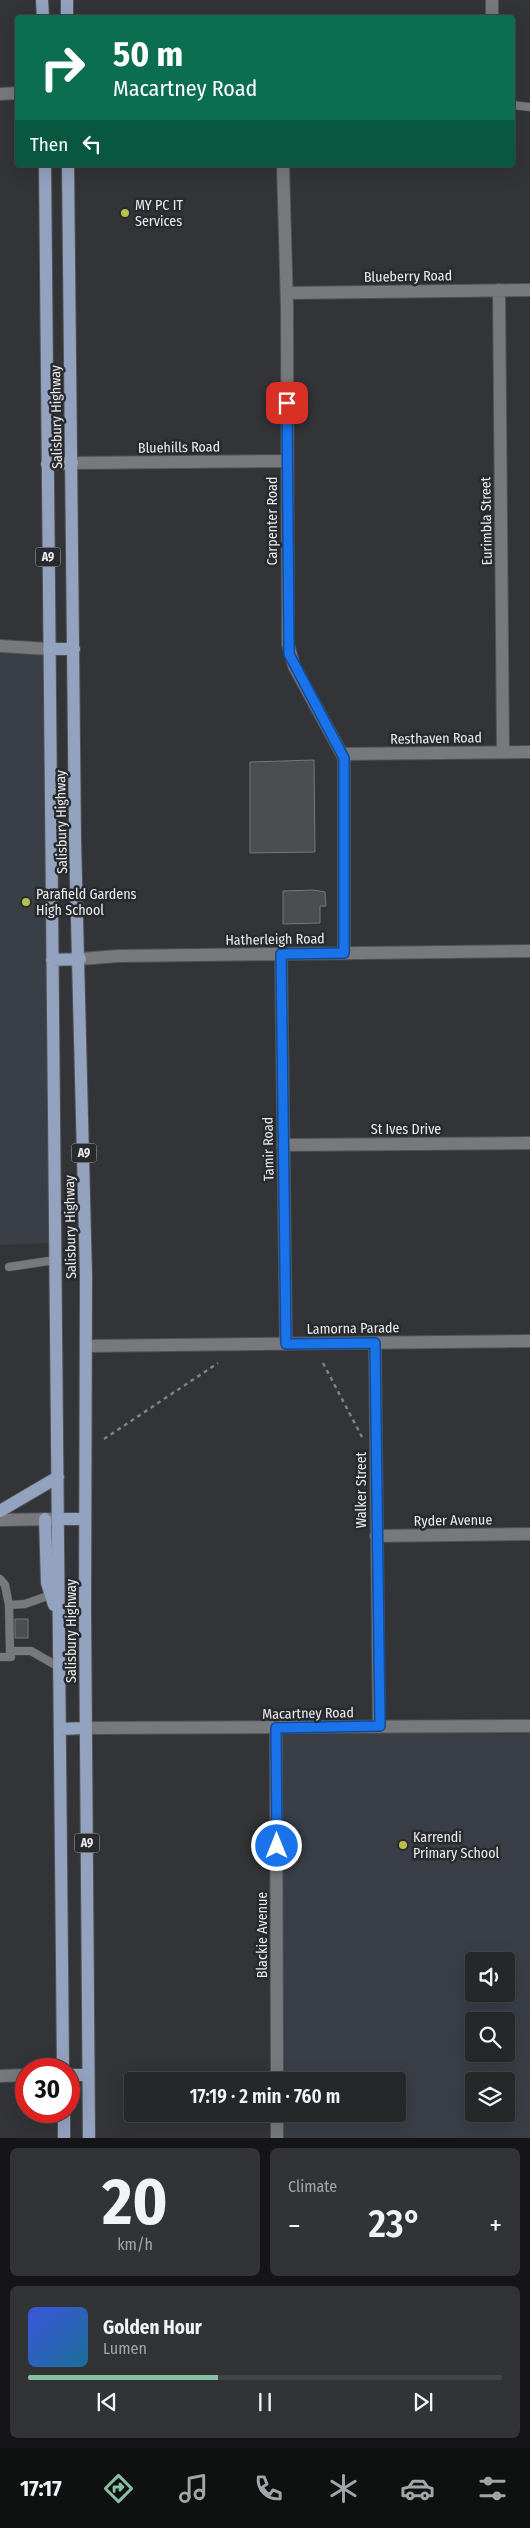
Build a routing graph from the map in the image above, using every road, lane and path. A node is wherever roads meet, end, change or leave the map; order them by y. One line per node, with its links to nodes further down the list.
1 (42, 0): 4 (main road)
2 (67, 0): 5 (main road)
3 (492, 0): 6 (street)
4 (43, 15)
5 (67, 15)
6 (492, 15)
7 (15, 93): 8 (street)
8 (0, 94)
9 (515, 105): 10 (lane)
10 (530, 107)
11 (44, 167): 19 (main road, Salisbury Highway / A9)
12 (68, 167): 18 (main road, Salisbury Highway / A9)
13 (283, 167): 16 (street, Carpenter Road)
14 (499, 290): 15 (street, Blueberry Road); 16 (street, Blueberry Road); 23 (street, Eurimbla Street)
15 (530, 290)
16 (287, 293): 17 (street, Carpenter Road)
17 (287, 461): 18 (street, Bluehills Road); 25 (street, Carpenter Road)
18 (72, 463): 19 (main road); 21 (main road, Salisbury Highway / A9)
19 (47, 464): 22 (main road, Salisbury Highway / A9)
20 (0, 646): 22 (street)
21 (74, 649): 22 (main road); 29 (main road, Salisbury Highway / A9)
22 (49, 650): 30 (main road, Salisbury Highway / A9)
23 (503, 752): 24 (street, Resthaven Road); 25 (street, Resthaven Road)
24 (530, 752)
25 (342, 754): 27 (street, Carpenter Road)
26 (530, 951): 27 (street, Hatherleigh Road)
27 (344, 953): 28 (street, Hatherleigh Road)
28 (281, 954): 29 (street, Hatherleigh Road); 32 (street, Tamir Road)
29 (80, 959): 30 (main road); 38 (main road, Salisbury Highway / A9)
30 (52, 960): 33 (main road, Salisbury Highway / A9)
31 (530, 1143): 32 (street, St Ives Drive)
32 (283, 1145): 37 (street, Tamir Road)
33 (55, 1260): 34 (lane); 43 (main road, Salisbury Highway / A9)
34 (9, 1267)
35 (530, 1342): 36 (street, Lamorna Parade)
36 (375, 1343): 37 (street, Lamorna Parade); 49 (street, Walker Street)
37 (286, 1344): 38 (street, Lamorna Parade)
38 (86, 1346): 46 (main road, Salisbury Highway / A9)
39 (218, 1363): 42 (path)
40 (323, 1363): 41 (path)
41 (363, 1438)
42 (104, 1439)
43 (58, 1477): 44 (main road); 45 (main road, Salisbury Highway / A9)
44 (0, 1511)
45 (51, 1519): 46 (main road); 47 (street); 51 (main road, Salisbury Highway / A9)
46 (86, 1519): 58 (main road, Salisbury Highway / A9)
47 (0, 1520)
48 (530, 1534): 49 (street, Ryder Avenue)
49 (376, 1536): 56 (street, Walker Street)
50 (0, 1579): 52 (lane)
51 (55, 1594): 52 (lane); 55 (main road, Salisbury Highway / A9)
52 (9, 1605): 53 (lane)
53 (10, 1651): 54 (lane); 55 (lane)
54 (0, 1657)
55 (59, 1667): 60 (main road, Salisbury Highway / A9)
56 (380, 1726): 57 (street, Macartney Road); 59 (street, Macartney Road)
57 (530, 1726)
58 (86, 1728): 59 (street, Macartney Road); 60 (main road); 65 (main road, Salisbury Highway / A9)
59 (276, 1728): 62 (street, Blackie Avenue)
60 (60, 1729): 61 (main road, Salisbury Highway / A9)
61 (63, 2058)
62 (277, 2072)
63 (15, 2075): 66 (street)
64 (80, 2075): 65 (main road)
65 (88, 2075): 70 (main road, Salisbury Highway / A9)
66 (0, 2076)
67 (277, 2122): 71 (street)
68 (64, 2123): 69 (main road)
69 (64, 2138)
70 (89, 2138)
71 (277, 2138)

